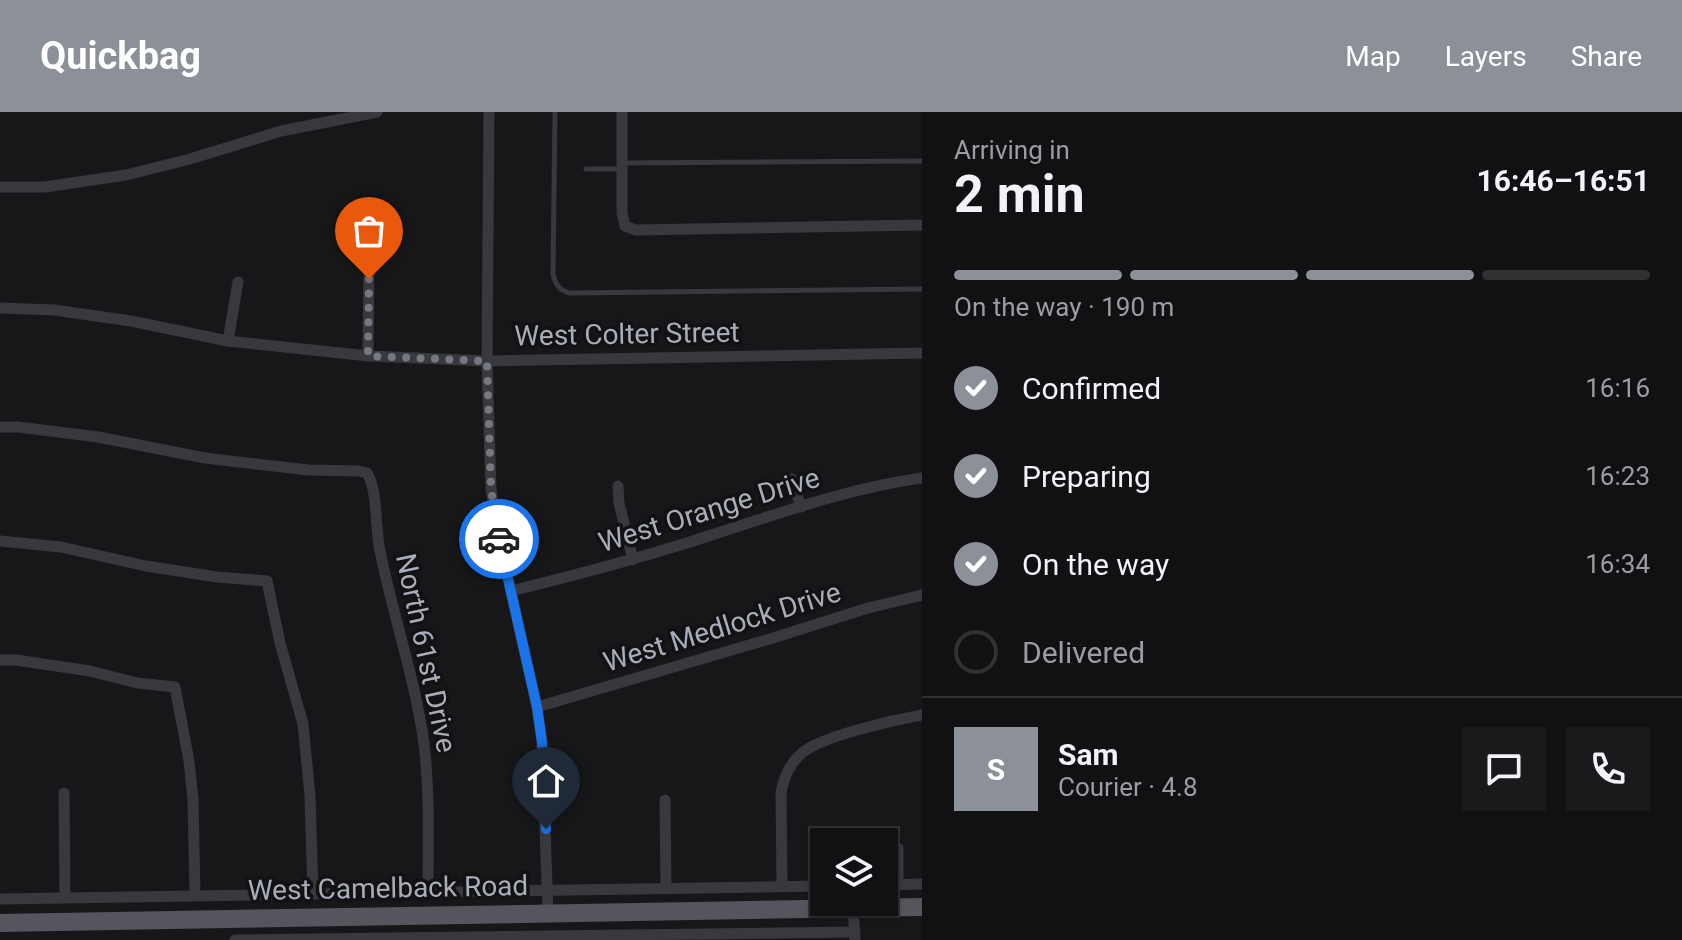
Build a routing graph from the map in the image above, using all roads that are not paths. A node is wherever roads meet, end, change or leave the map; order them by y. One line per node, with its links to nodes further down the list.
1 (377, 112): 8 (street)
2 (489, 112): 17 (street)
3 (555, 112): 12 (lane)
4 (622, 112): 6 (street)
5 (922, 161): 6 (lane)
6 (622, 166): 7 (lane); 9 (street)
7 (586, 169)
8 (0, 187)
9 (922, 225)
10 (364, 240): 16 (street)
11 (238, 282): 14 (street)
12 (922, 289)
13 (0, 308): 14 (street, West Colter Street)
14 (228, 341): 16 (street, West Colter Street)
15 (922, 353): 17 (street, West Colter Street)
16 (368, 356): 17 (street, West Colter Street)
17 (487, 361): 25 (street)
18 (0, 427): 38 (street, North 61st Drive)
19 (922, 478): 22 (street, West Orange Drive)
20 (792, 479): 22 (street)
21 (618, 486): 24 (street)
22 (801, 507): 24 (street, West Orange Drive)
23 (0, 541): 39 (street)
24 (633, 560): 25 (street, West Orange Drive)
25 (511, 591): 28 (street)
26 (922, 595): 28 (street, West Medlock Drive)
27 (0, 660): 40 (street)
28 (537, 707): 37 (street)
29 (922, 715): 34 (street)
30 (64, 793): 41 (street)
31 (665, 800): 36 (street)
32 (922, 884): 33 (street)
33 (898, 885)
34 (782, 886): 35 (street, West Camelback Road); 36 (street, West Camelback Road)
35 (810, 886)
36 (666, 888): 37 (street, West Camelback Road)
37 (548, 890): 38 (street, West Camelback Road); 47 (street)
38 (428, 892): 39 (street, West Camelback Road)
39 (313, 894): 40 (street, West Camelback Road)
40 (195, 895): 41 (street, West Camelback Road)
41 (65, 897): 42 (street, West Camelback Road)
42 (0, 899)
43 (898, 907): 44 (main road, West Camelback Road)
44 (922, 907)
45 (810, 909): 46 (main road, West Camelback Road)
46 (597, 912): 47 (main road, West Camelback Road); 57 (street)
47 (548, 913): 49 (main road, West Camelback Road)
48 (854, 916): 52 (street)
49 (337, 917): 50 (main road, West Camelback Road); 58 (street)
50 (0, 923)
51 (791, 936): 52 (street, West Camelback Road); 54 (street, West Camelback Road)
52 (855, 936)
53 (661, 937): 54 (street, West Camelback Road); 57 (street, West Camelback Road)
54 (727, 937)
55 (470, 938): 56 (street, West Camelback Road); 59 (street, West Camelback Road)
56 (534, 938): 57 (street, West Camelback Road)
57 (599, 938)
58 (338, 939): 59 (street, West Camelback Road); 61 (street, West Camelback Road)
59 (406, 939)
60 (235, 940): 61 (street, West Camelback Road)
61 (273, 940)

